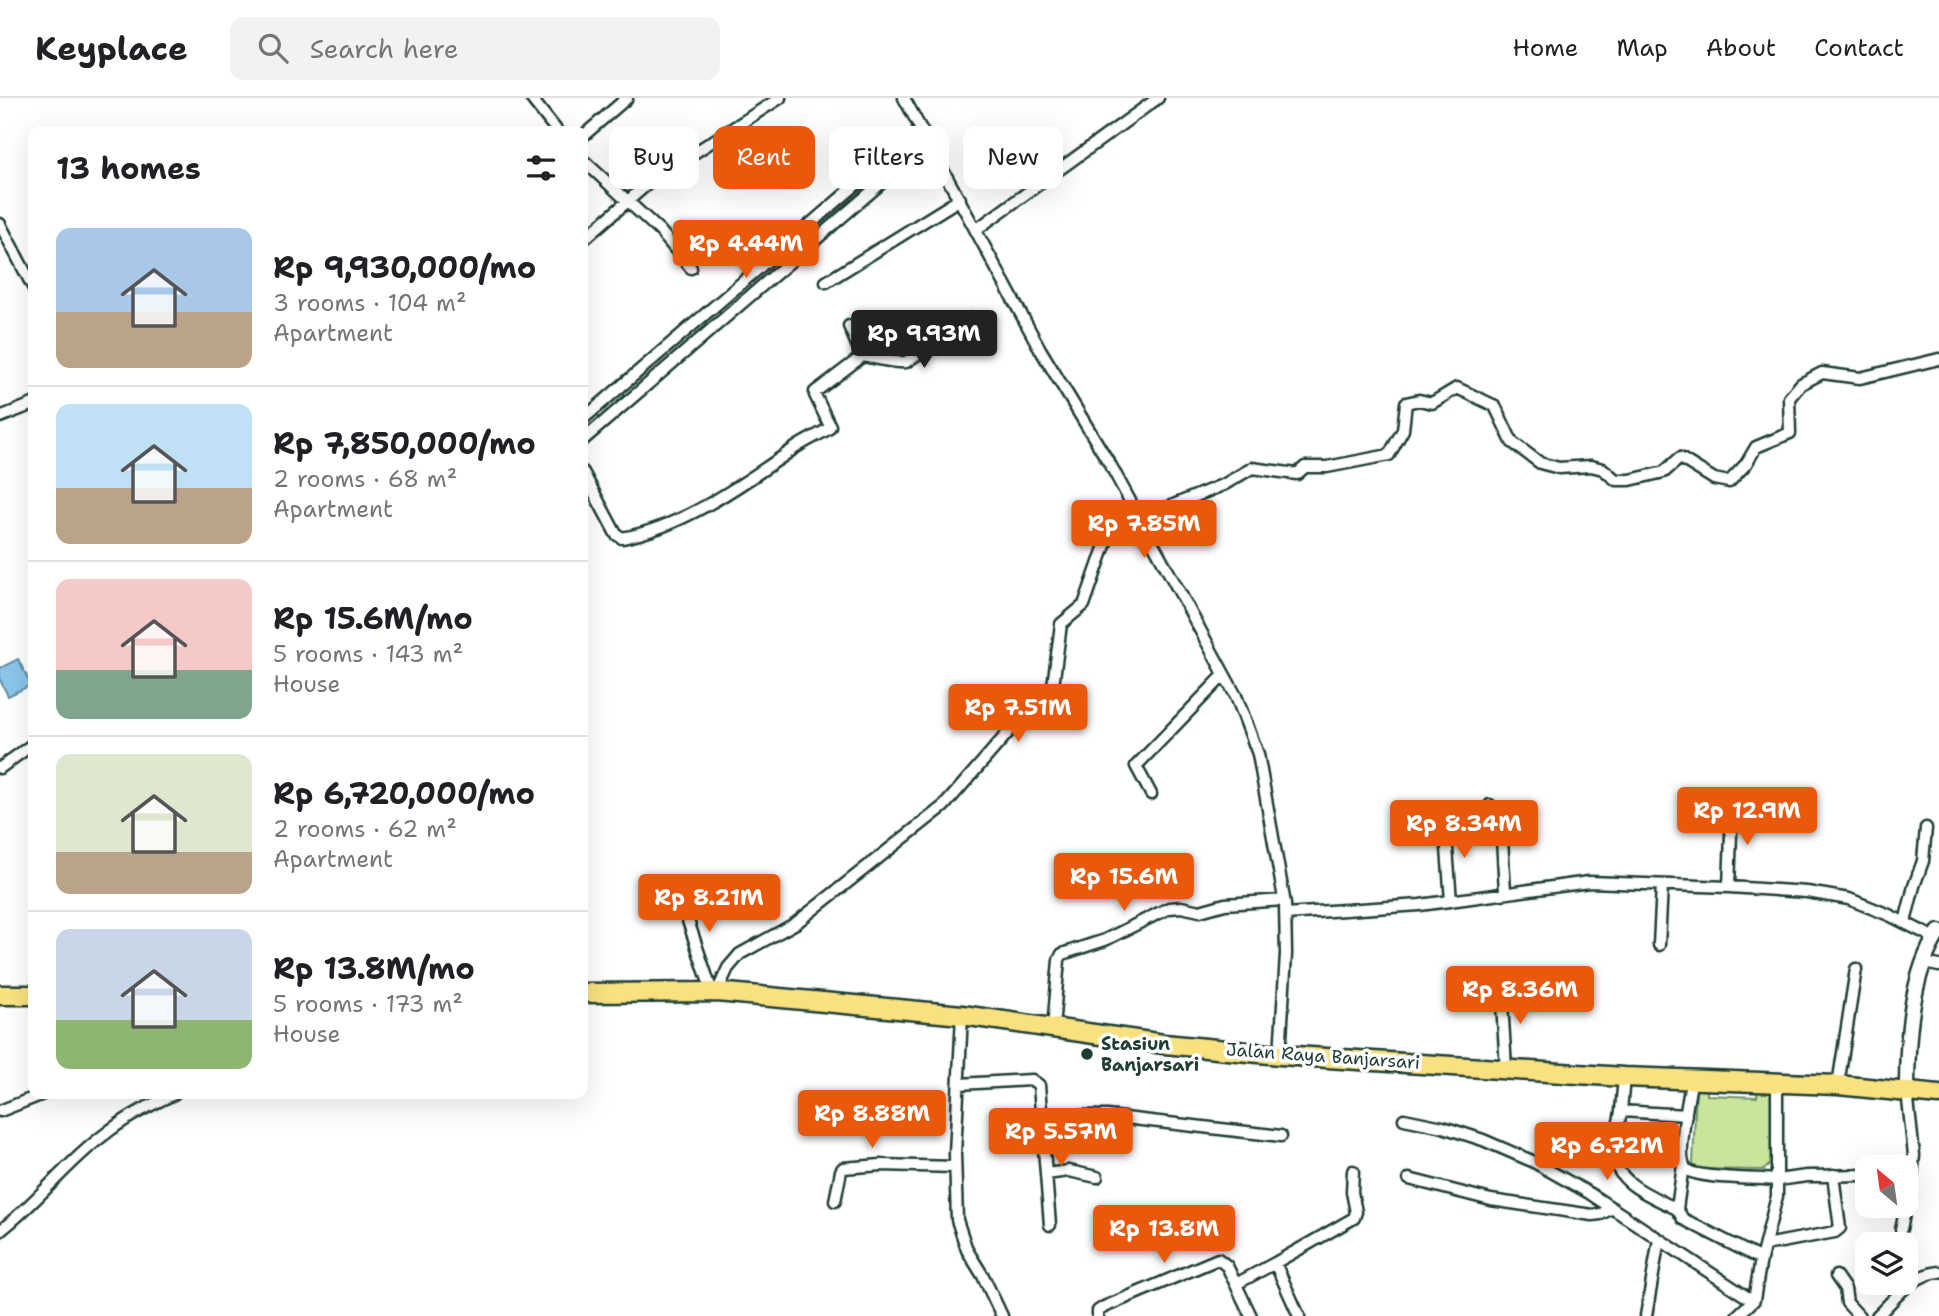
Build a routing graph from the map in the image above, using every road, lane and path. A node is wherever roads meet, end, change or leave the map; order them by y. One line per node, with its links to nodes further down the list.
1 (531, 98): 6 (street)
2 (627, 98): 8 (street)
3 (780, 98): 13 (street)
4 (904, 98): 7 (street)
5 (1158, 98): 17 (street)
6 (553, 126)
7 (920, 126)
8 (588, 132)
9 (588, 164): 13 (street)
10 (949, 179): 14 (street)
11 (859, 189): 15 (street)
12 (868, 189): 15 (street)
13 (627, 199): 18 (street); 19 (street)
14 (960, 199): 17 (street); 21 (street)
15 (827, 220): 26 (street)
16 (0, 224): 20 (street)
17 (977, 229): 32 (street)
18 (588, 235)
19 (691, 268)
20 (28, 277)
21 (826, 282)
22 (971, 319): 24 (street)
23 (849, 326): 24 (street)
24 (861, 356): 31 (street)
25 (1939, 359): 32 (street)
26 (628, 391): 28 (street); 30 (street)
27 (28, 406): 29 (street)
28 (588, 416)
29 (0, 417)
30 (588, 435)
31 (588, 481)
32 (1139, 519): 33 (street); 55 (street)
33 (1224, 675): 36 (street); 45 (street)
34 (28, 748): 35 (street)
35 (0, 768)
36 (1151, 794)
37 (1490, 804): 44 (street)
38 (1732, 807): 43 (street)
39 (1445, 822): 46 (street)
40 (1926, 828): 48 (street)
41 (1662, 885): 43 (street); 44 (street); 50 (street)
42 (676, 886): 55 (street)
43 (1729, 887): 48 (street)
44 (1505, 892): 46 (street)
45 (1284, 900): 47 (street); 60 (street)
46 (1451, 901): 47 (street)
47 (1286, 914): 61 (street)
48 (1905, 922): 49 (street)
49 (1937, 935): 51 (street)
50 (1659, 944)
51 (1924, 963): 52 (street); 68 (street)
52 (1939, 966)
53 (1856, 969): 67 (street)
54 (1501, 987): 62 (street)
55 (715, 992): 56 (highway, Jalan Raya Banjarsari); 59 (highway, Jalan Raya Banjarsari)
56 (588, 993)
57 (0, 995): 58 (highway)
58 (28, 995)
59 (962, 1015): 60 (highway, Jalan Raya Banjarsari); 66 (street)
60 (1053, 1028): 61 (highway, Jalan Raya Banjarsari)
61 (1280, 1055): 62 (highway, Jalan Raya Banjarsari)
62 (1506, 1068): 63 (highway, Jalan Raya Banjarsari)
63 (1624, 1077): 64 (highway, Jalan Raya Banjarsari); 73 (street)
64 (1692, 1078): 65 (highway, Jalan Raya Banjarsari); 75 (street)
65 (1777, 1082): 67 (highway, Jalan Raya Banjarsari); 87 (street)
66 (959, 1084): 74 (street); 80 (street)
67 (1838, 1085): 68 (highway, Jalan Raya Banjarsari)
68 (1907, 1091): 69 (highway, Jalan Raya Banjarsari); 78 (street)
69 (1939, 1096)
70 (30, 1099): 72 (street)
71 (165, 1099): 94 (street)
72 (0, 1111)
73 (1621, 1111): 75 (street); 90 (street)
74 (1042, 1114): 77 (street); 82 (street)
75 (1686, 1115): 79 (street)
76 (1404, 1119): 89 (street)
77 (1280, 1136)
78 (1912, 1155)
79 (1683, 1165): 87 (street); 90 (street)
80 (956, 1167): 88 (street); 103 (street)
81 (1353, 1171): 98 (street)
82 (1046, 1174): 85 (street); 92 (street)
83 (1833, 1175): 84 (street); 87 (street); 96 (street)
84 (1855, 1175)
85 (1097, 1177)
86 (1409, 1179): 89 (street)
87 (1777, 1180): 96 (street)
88 (835, 1201)
89 (1612, 1208): 95 (street)
90 (1677, 1209): 97 (street)
91 (1902, 1218): 93 (street)
92 (1050, 1225)
93 (1900, 1229)
94 (0, 1231)
95 (1659, 1240): 102 (street); 107 (street)
96 (1765, 1245): 97 (street)
97 (1761, 1259): 102 (street)
98 (1275, 1263): 101 (street); 106 (street)
99 (1939, 1272): 110 (street)
100 (1836, 1276): 109 (street)
101 (1236, 1284): 104 (street); 105 (street)
102 (1753, 1301): 108 (street)
103 (1002, 1316)
104 (1098, 1316)
105 (1251, 1316)
106 (1299, 1316)
107 (1646, 1316)
108 (1737, 1316)
109 (1859, 1316)
110 (1878, 1316)

